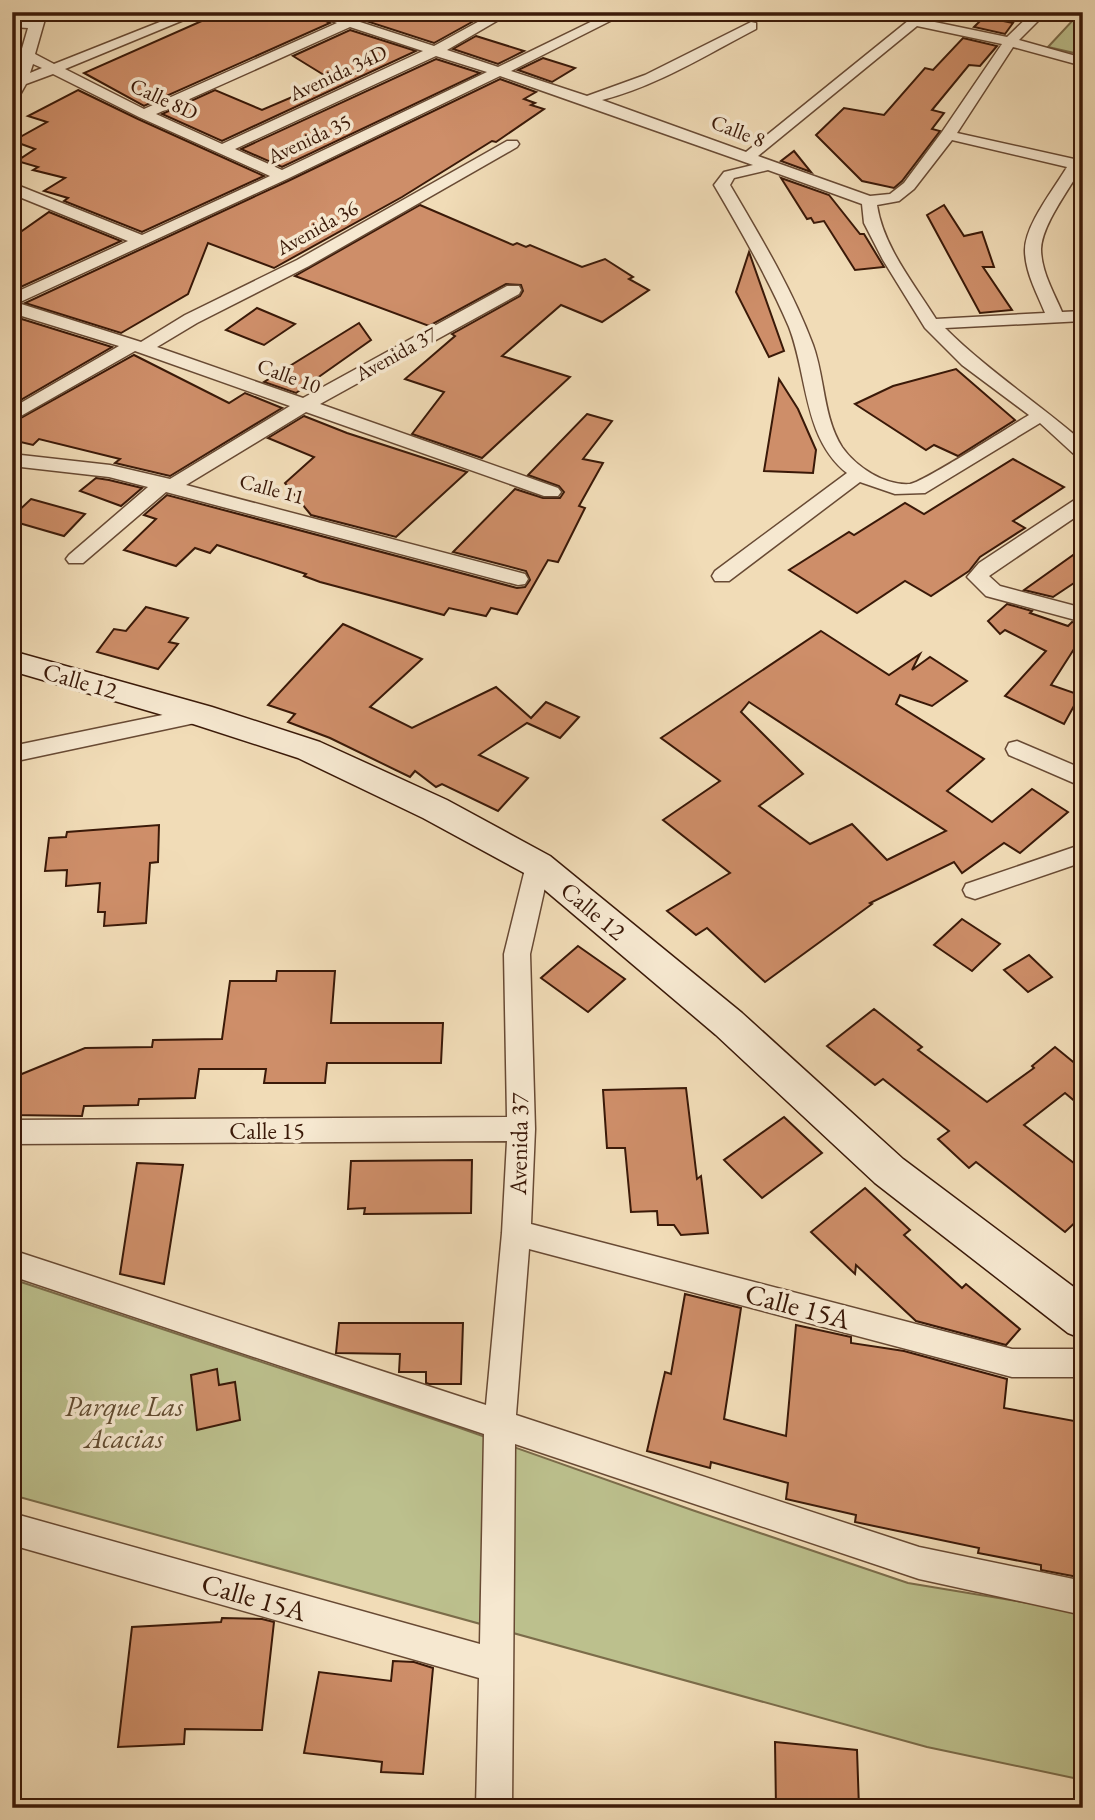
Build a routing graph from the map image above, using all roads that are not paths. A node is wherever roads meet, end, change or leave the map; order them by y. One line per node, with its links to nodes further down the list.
1 (197, 12): 17 (street)
2 (316, 12): 9 (street, Calle 8)
3 (371, 12): 9 (street)
4 (506, 12): 14 (street, Avenida 34D)
5 (622, 12): 18 (street, Avenida 35)
6 (928, 12): 10 (street)
7 (1041, 12): 13 (street)
8 (38, 18): 11 (street); 15 (street)
9 (350, 22): 14 (street, Calle 8); 22 (street)
10 (915, 22): 13 (street); 26 (street)
11 (12, 23)
12 (751, 26): 21 (street)
13 (1010, 42): 16 (street); 23 (street)
14 (435, 51): 18 (street, Calle 8); 25 (street, Avenida 34D)
15 (30, 57): 17 (street, Calle 8D); 19 (street)
16 (1083, 62)
17 (55, 69): 19 (street); 22 (street, Calle 8D)
18 (499, 72): 21 (street, Calle 8); 29 (street, Avenida 35)
19 (22, 81): 20 (street)
20 (12, 97)
21 (587, 100): 26 (street, Calle 8)
22 (144, 114): 25 (street, Calle 8D)
23 (948, 135): 27 (street); 31 (street)
24 (512, 144): 39 (street, Avenida 36)
25 (223, 149): 29 (street, Calle 8D)
26 (747, 158): 28 (street, Calle 8)
27 (1079, 165): 36 (street)
28 (766, 166): 31 (street, Calle 8); 45 (street)
29 (282, 176): 32 (street, Avenida 35)
30 (12, 188): 32 (street)
31 (869, 201): 38 (street)
32 (141, 240): 34 (street, Avenida 35)
33 (513, 290): 40 (street, Avenida 37)
34 (12, 300)
35 (12, 307): 39 (street, Calle 10)
36 (1055, 316): 37 (street); 38 (street)
37 (1083, 316)
38 (931, 324): 41 (street)
39 (138, 347): 40 (street, Calle 10); 42 (street, Avenida 36)
40 (303, 405): 46 (street, Avenida 37); 47 (street, Calle 10)
41 (1041, 415): 43 (street); 45 (street)
42 (12, 416)
43 (1083, 452)
44 (12, 460): 46 (street, Calle 11)
45 (859, 473): 50 (street)
46 (169, 484): 49 (street, Avenida 37); 51 (street, Calle 11)
47 (551, 492)
48 (1083, 503): 52 (street)
49 (76, 559)
50 (722, 576)
51 (518, 579)
52 (1083, 615)
53 (12, 661): 54 (main road, Calle 12)
54 (201, 715): 56 (street); 59 (main road, Calle 12)
55 (1017, 749): 57 (street)
56 (12, 754)
57 (1083, 779)
58 (1083, 853): 60 (street)
59 (538, 865): 61 (street, Avenida 37); 65 (main road, Calle 12)
60 (975, 890)
61 (521, 1129): 62 (street, Calle 15); 63 (street, Avenida 37)
62 (12, 1132)
63 (516, 1233): 66 (street, Calle 15A); 67 (street, Avenida 37)
64 (12, 1263): 67 (street)
65 (1083, 1319)
66 (1083, 1363)
67 (500, 1424): 69 (street); 70 (street, Avenida 37)
68 (12, 1529): 70 (street, Calle 15A)
69 (1083, 1598)
70 (496, 1666): 71 (street)
71 (494, 1808)

